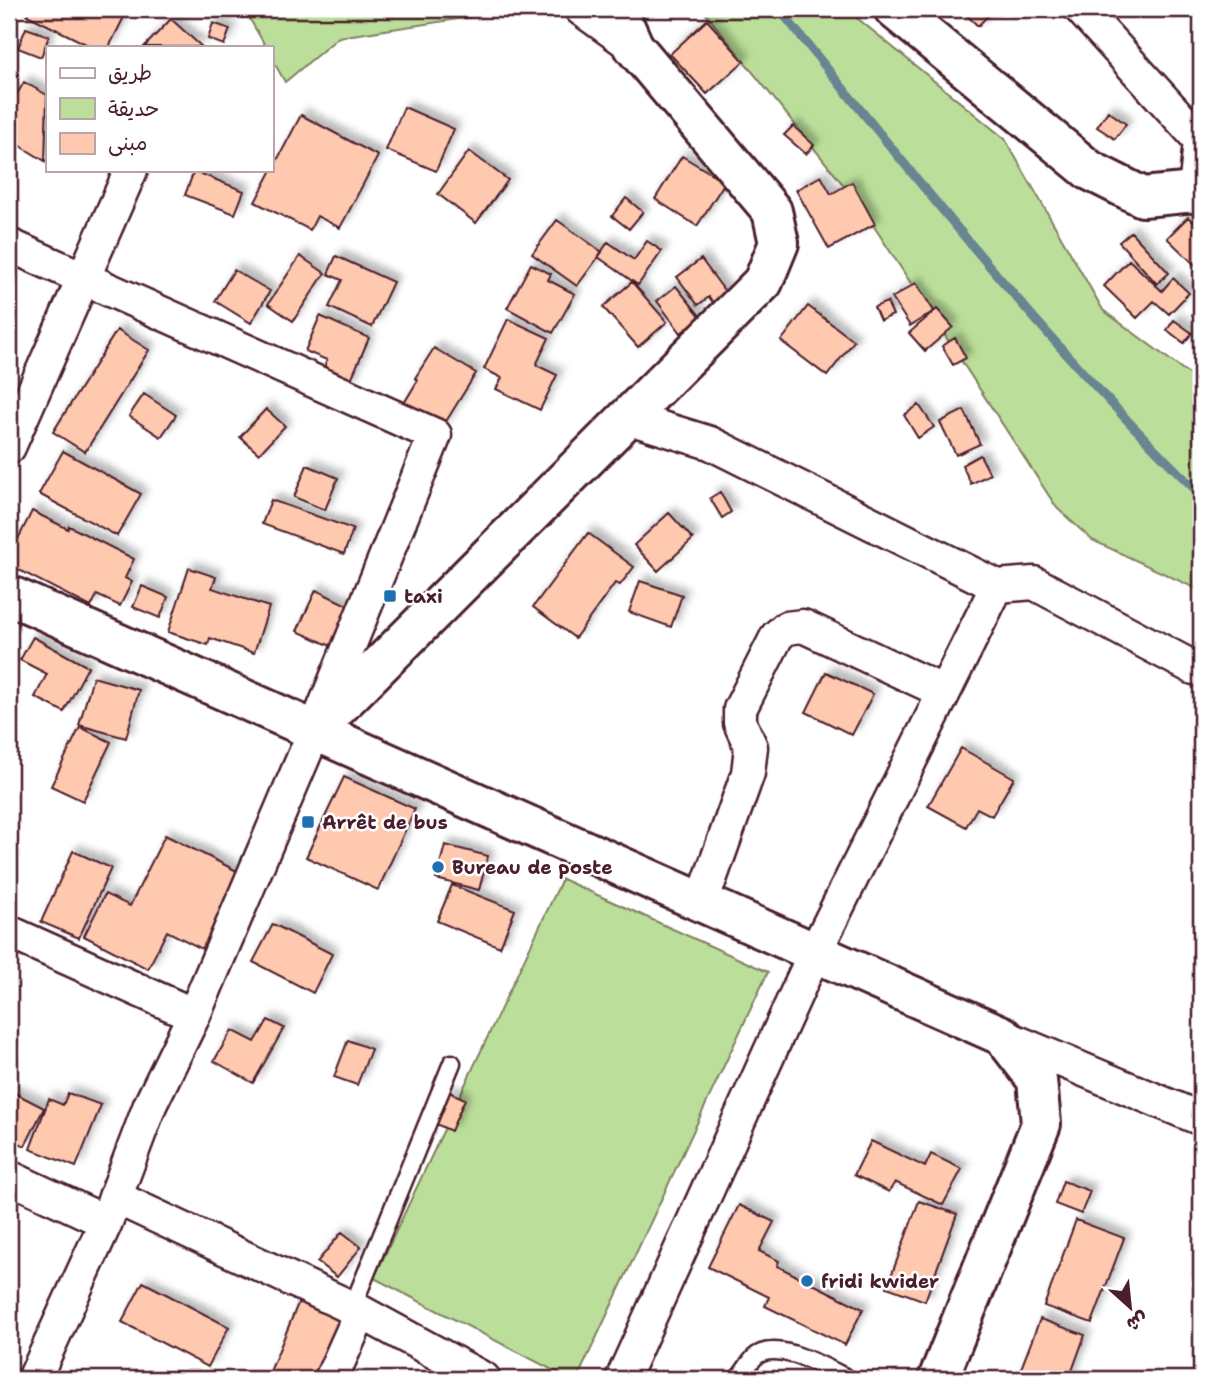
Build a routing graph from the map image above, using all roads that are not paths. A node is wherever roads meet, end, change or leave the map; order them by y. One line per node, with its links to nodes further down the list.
1 (581, 9): 5 (street)
2 (617, 9): 5 (main road)
3 (894, 9): 7 (main road)
4 (1081, 9): 7 (street)
5 (634, 47): 10 (main road)
6 (130, 172): 9 (street)
7 (1199, 193)
8 (9, 245): 9 (street)
9 (84, 280): 11 (street); 16 (street)
10 (629, 418): 12 (street); 16 (main road)
11 (9, 447)
12 (997, 586): 14 (street); 15 (street)
13 (9, 595): 16 (main road)
14 (1194, 668)
15 (944, 692): 17 (street); 19 (street)
16 (315, 730): 17 (main road); 20 (street)
17 (702, 902): 19 (main road)
18 (9, 932): 20 (street)
19 (815, 952): 21 (main road); 30 (street)
20 (194, 1015): 25 (street)
21 (1003, 1036): 23 (street); 33 (main road)
22 (452, 1063): 26 (lane)
23 (1201, 1119)
24 (9, 1177): 25 (street)
25 (111, 1210): 26 (street); 27 (street)
26 (357, 1310): 28 (street); 29 (street)
27 (34, 1379)
28 (331, 1379)
29 (484, 1379)
30 (622, 1379)
31 (738, 1379): 32 (lane)
32 (849, 1379)
33 (937, 1379)

